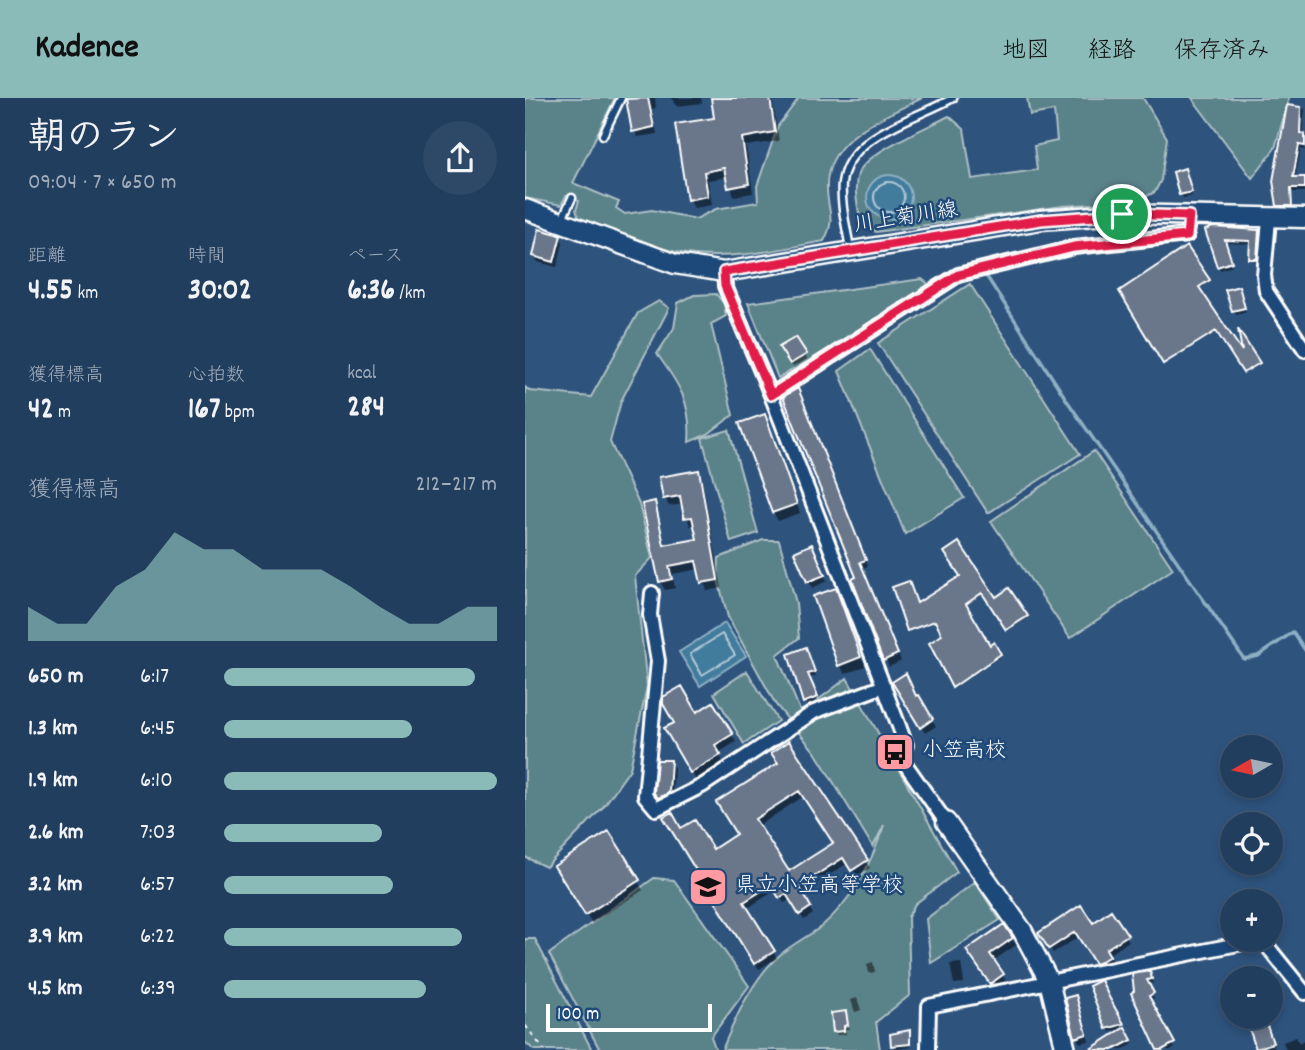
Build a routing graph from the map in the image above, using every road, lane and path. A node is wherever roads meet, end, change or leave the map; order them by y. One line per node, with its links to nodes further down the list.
1 (621, 98): 3 (lane)
2 (953, 98): 10 (lane)
3 (603, 135)
4 (572, 198): 9 (lane)
5 (525, 209): 9 (main road, 川上菊川線)
6 (1189, 216): 8 (main road, 川上菊川線); 10 (main road, 川上菊川線); 13 (street)
7 (1305, 218): 8 (main road, 川上菊川線)
8 (1269, 220): 12 (street)
9 (562, 221): 11 (main road, 川上菊川線)
10 (851, 251): 11 (main road, 川上菊川線)
11 (724, 272): 13 (street)
12 (1305, 350)
13 (771, 395): 15 (street)
14 (652, 593): 15 (street)
15 (884, 687): 16 (street)
16 (946, 821): 17 (main road)
17 (1049, 981): 18 (street); 21 (street); 22 (main road)
18 (1305, 993)
19 (525, 1025): 20 (path)
20 (544, 1050)
21 (928, 1050)
22 (1066, 1050)

